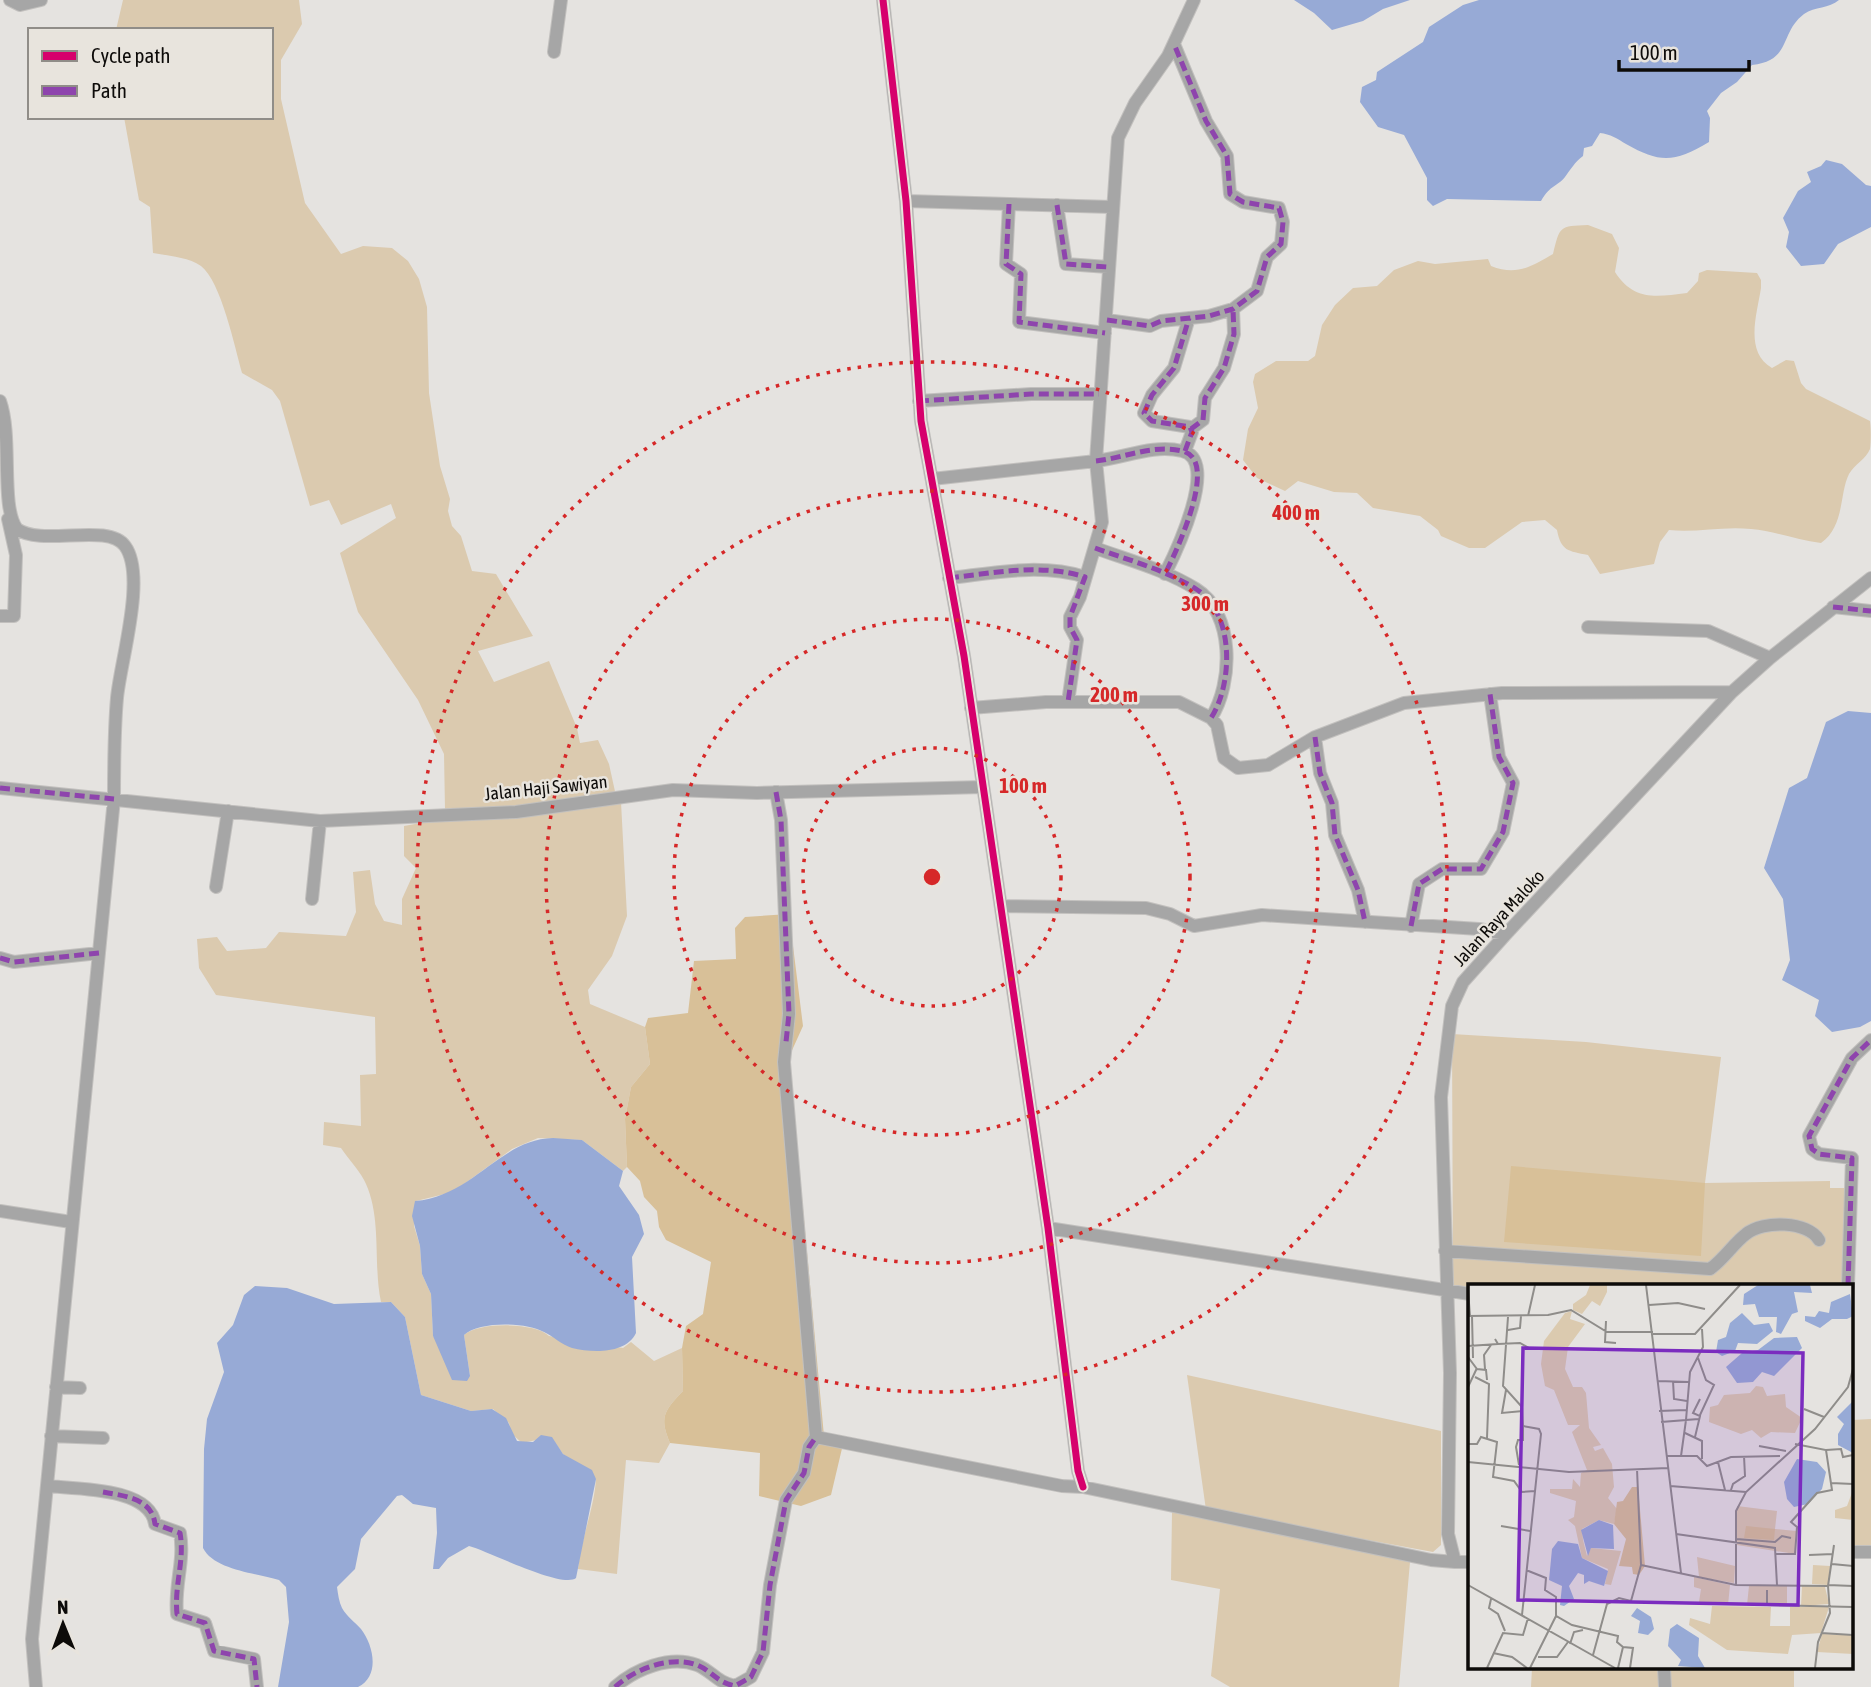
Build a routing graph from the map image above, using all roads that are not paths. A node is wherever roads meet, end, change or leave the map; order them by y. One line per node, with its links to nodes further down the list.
1 (10, 0): 2 (street)
2 (41, 0)
3 (561, 0): 7 (street)
4 (883, 0): 8 (street)
5 (1194, 0): 6 (street)
6 (1174, 44): 11 (street); 13 (street)
7 (554, 52)
8 (906, 201): 9 (street); 18 (street)
9 (1009, 204): 10 (street); 15 (street)
10 (1057, 205): 11 (street); 12 (street)
11 (1112, 207): 12 (street)
12 (1108, 267): 15 (street)
13 (1233, 309): 14 (street); 20 (street)
14 (1189, 318): 15 (street); 20 (street)
15 (1106, 326): 16 (street)
16 (1099, 394): 18 (street); 22 (street)
17 (0, 401): 19 (street)
18 (919, 401): 23 (street)
19 (3, 419): 24 (street)
20 (1191, 429): 21 (street)
21 (1185, 451): 22 (street); 26 (street)
22 (1096, 461): 23 (street); 25 (street)
23 (932, 479): 28 (street)
24 (8, 518): 32 (street); 44 (street)
25 (1095, 548): 26 (street); 27 (street)
26 (1165, 574): 39 (street)
27 (1085, 577): 28 (street); 37 (street)
28 (949, 578): 38 (street)
29 (1871, 578): 30 (street, Jalan Raya Maloko)
30 (1833, 607): 31 (street); 34 (street, Jalan Raya Maloko)
31 (1871, 611)
32 (0, 616)
33 (1588, 627): 34 (street)
34 (1770, 658): 35 (street, Jalan Raya Maloko)
35 (1732, 692): 36 (street); 52 (street, Jalan Raya Maloko)
36 (1490, 694): 40 (street); 51 (street)
37 (1068, 702): 38 (street); 39 (street)
38 (971, 708): 41 (street)
39 (1211, 718): 40 (street)
40 (1315, 737): 50 (street)
41 (983, 787): 43 (street, Jalan Haji Sawiyan); 49 (street)
42 (0, 788): 44 (street, Jalan Haji Sawiyan)
43 (776, 792): 46 (street, Jalan Haji Sawiyan); 67 (street)
44 (114, 799): 45 (street, Jalan Haji Sawiyan); 53 (street)
45 (228, 811): 46 (street, Jalan Haji Sawiyan); 47 (street)
46 (320, 821): 48 (street)
47 (216, 887)
48 (312, 899)
49 (1001, 906): 50 (street); 58 (street)
50 (1365, 922): 51 (street)
51 (1411, 926): 52 (street)
52 (1506, 934): 60 (street, Jalan Raya Maloko)
53 (99, 953): 54 (street); 57 (street)
54 (0, 958)
55 (1871, 1040): 61 (street)
56 (0, 1211): 57 (street)
57 (71, 1222): 64 (street)
58 (1048, 1228): 62 (street); 70 (street)
59 (1819, 1240): 60 (street)
60 (1444, 1251): 62 (street, Jalan Raya Maloko)
61 (1848, 1284)
62 (1446, 1293): 63 (street); 71 (street, Jalan Raya Maloko)
63 (1468, 1294)
64 (56, 1387): 65 (street); 66 (street)
65 (80, 1388)
66 (51, 1436): 68 (street); 69 (street)
67 (816, 1437): 70 (street); 75 (street)
68 (103, 1438)
69 (47, 1486): 73 (street); 74 (street)
70 (1083, 1487): 71 (street)
71 (1455, 1562): 72 (street)
72 (1468, 1562)
73 (36, 1687)
74 (257, 1687)
75 (615, 1687)

